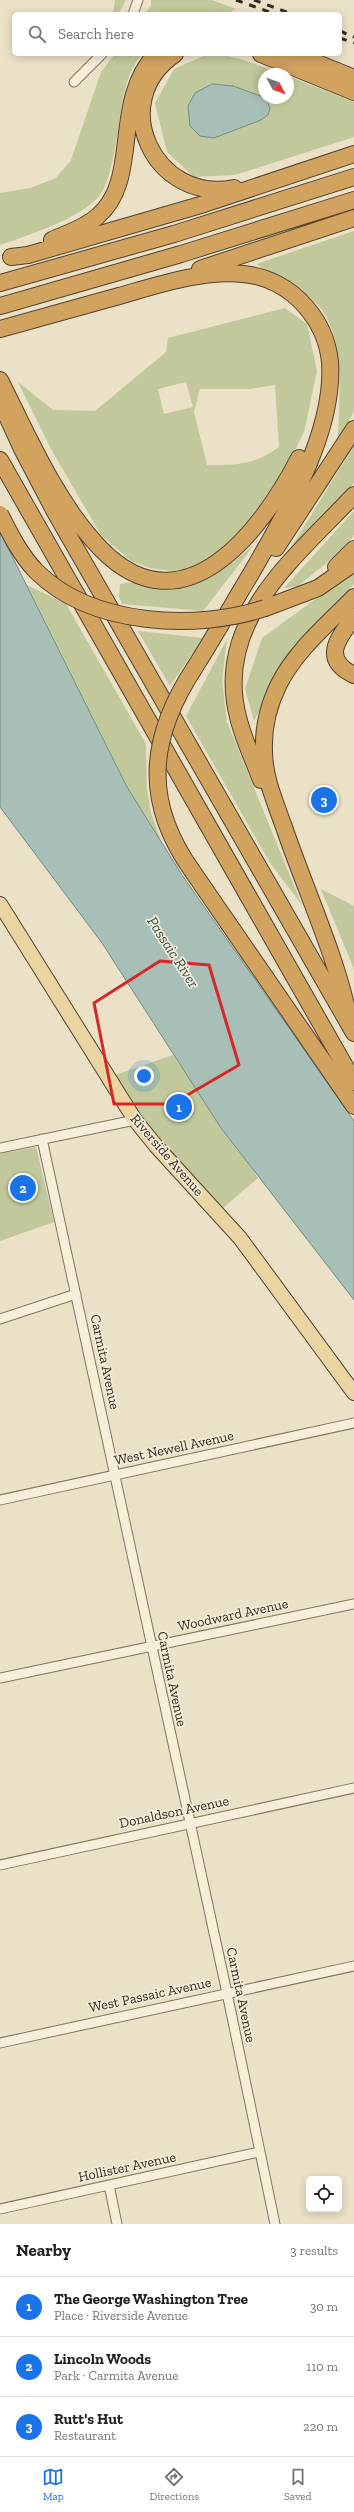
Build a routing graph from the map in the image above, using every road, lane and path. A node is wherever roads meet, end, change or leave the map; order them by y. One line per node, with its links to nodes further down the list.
1 (138, 0): 2 (street)
2 (134, 12)
3 (100, 56): 9 (street)
4 (154, 56): 16 (highway)
5 (173, 56): 12 (highway)
6 (266, 56): 10 (highway)
7 (300, 56): 8 (highway)
8 (354, 78)
9 (74, 82)
10 (354, 92)
11 (354, 154): 12 (highway)
12 (307, 169): 16 (highway)
13 (354, 177): 17 (highway)
14 (354, 200): 19 (highway)
15 (354, 218): 18 (highway)
16 (6, 258)
17 (0, 283)
18 (146, 288): 20 (highway); 22 (highway)
19 (0, 306)
20 (0, 329)
21 (0, 380): 22 (highway)
22 (327, 398): 33 (highway)
23 (0, 401): 37 (highway)
24 (354, 429): 33 (highway)
25 (0, 460): 38 (highway)
26 (354, 495): 35 (highway)
27 (0, 514): 31 (highway, bridge)
28 (354, 549): 31 (highway)
29 (354, 563): 31 (highway)
30 (354, 597): 35 (highway)
31 (270, 607)
32 (354, 616): 34 (highway)
33 (216, 634): 39 (highway, bridge)
34 (354, 675)
35 (298, 870): 37 (highway)
36 (0, 904): 40 (main road, Riverside Avenue)
37 (353, 1031)
38 (354, 1082)
39 (354, 1106)
40 (135, 1120): 41 (street); 45 (main road, Riverside Avenue)
41 (42, 1139): 42 (street); 43 (street, Carmita Avenue)
42 (0, 1148)
43 (76, 1294): 44 (street); 47 (street, Carmita Avenue)
44 (0, 1319)
45 (354, 1393)
46 (354, 1423): 47 (street, West Newell Avenue)
47 (114, 1475): 48 (street, West Newell Avenue); 50 (street, Carmita Avenue)
48 (0, 1500)
49 (354, 1604): 50 (street, Woodward Avenue)
50 (151, 1646): 51 (street, Woodward Avenue); 53 (street, Carmita Avenue)
51 (0, 1678)
52 (354, 1788): 53 (street, Donaldson Avenue)
53 (190, 1823): 54 (street, Donaldson Avenue); 56 (street, Carmita Avenue)
54 (0, 1864)
55 (354, 1966): 56 (street, West Passaic Avenue)
56 (227, 1992): 57 (street, West Passaic Avenue); 58 (street, Carmita Avenue)
57 (0, 2043)
58 (259, 2152): 59 (street, Hollister Avenue); 62 (street, Carmita Avenue)
59 (109, 2185): 60 (street, Hollister Avenue); 61 (street)
60 (0, 2209)
61 (117, 2224)
62 (275, 2224)

